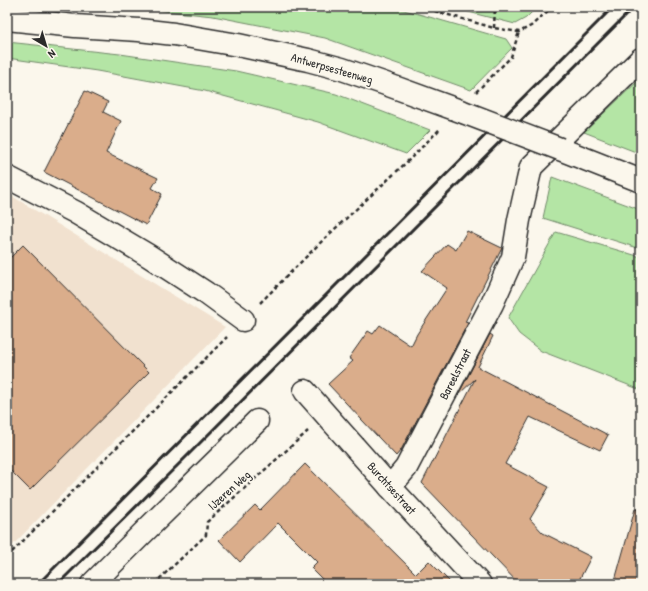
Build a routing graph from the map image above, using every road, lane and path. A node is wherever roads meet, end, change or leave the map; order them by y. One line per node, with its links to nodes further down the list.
1 (421, 7): 5 (path)
2 (495, 7): 5 (path)
3 (552, 7): 6 (path)
4 (7, 19): 8 (street, Antwerpsesteenweg)
5 (494, 28): 6 (path)
6 (519, 32): 8 (path)
7 (641, 59): 15 (street, Bareelstraat)
8 (460, 111): 10 (street, Antwerpsesteenweg, bridge); 11 (path)
9 (7, 176): 11 (street)
10 (641, 181)
11 (243, 320): 16 (path)
12 (305, 391): 13 (street, Burchtsestraat)
13 (326, 414): 15 (street, Burchtsestraat); 18 (path, IJzeren Weg)
14 (257, 421): 17 (street)
15 (390, 487): 19 (street, Burchtsestraat)
16 (7, 557)
17 (92, 584)
18 (154, 584)
19 (480, 584)

